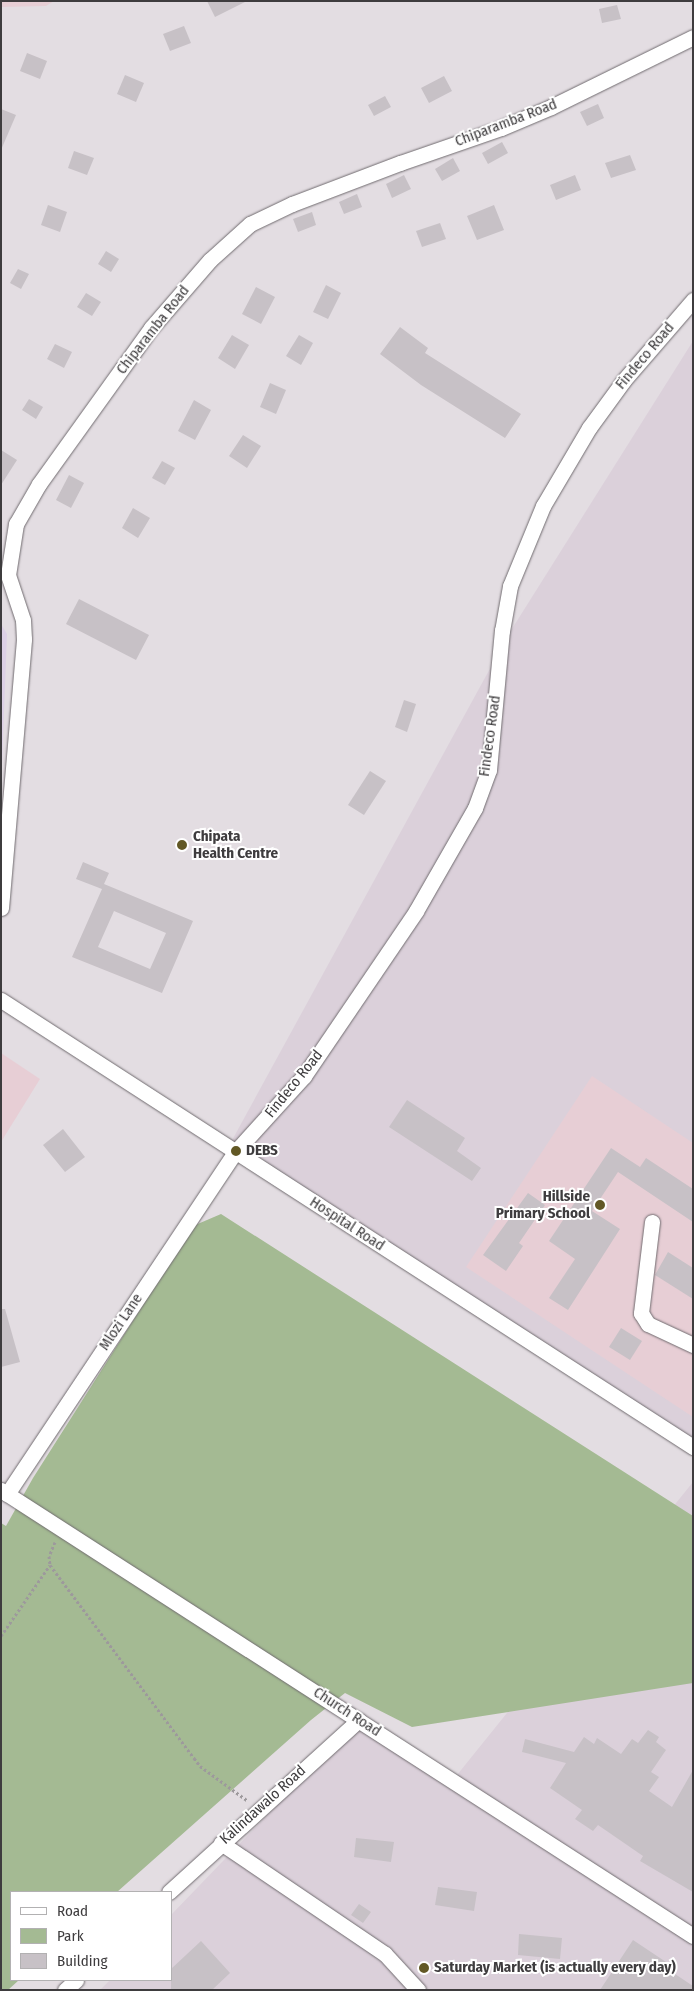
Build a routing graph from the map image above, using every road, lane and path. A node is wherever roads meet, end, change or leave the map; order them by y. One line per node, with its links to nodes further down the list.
1 (693, 36): 3 (street, Chiparamba Road)
2 (693, 300): 6 (street, Findeco Road)
3 (4, 572): 4 (street, Chiparamba Road)
4 (1, 908)
5 (1, 1000): 6 (street, Hospital Road)
6 (236, 1151): 9 (street, Hospital Road); 10 (street, Mlozi Lane)
7 (652, 1222): 8 (street)
8 (693, 1345)
9 (693, 1447)
10 (4, 1492): 11 (street, Church Road)
11 (60, 1527): 12 (path); 14 (street, Church Road)
12 (50, 1565): 13 (path); 15 (path)
13 (1, 1636)
14 (359, 1720): 15 (street, Kalindawalo Road); 18 (street, Church Road)
15 (259, 1809): 16 (street, Kalindawalo Road)
16 (221, 1843): 17 (street, Kalindawalo Road); 21 (street)
17 (170, 1891)
18 (693, 1936)
19 (75, 1981): 20 (street)
20 (65, 1990)
21 (418, 1990)

